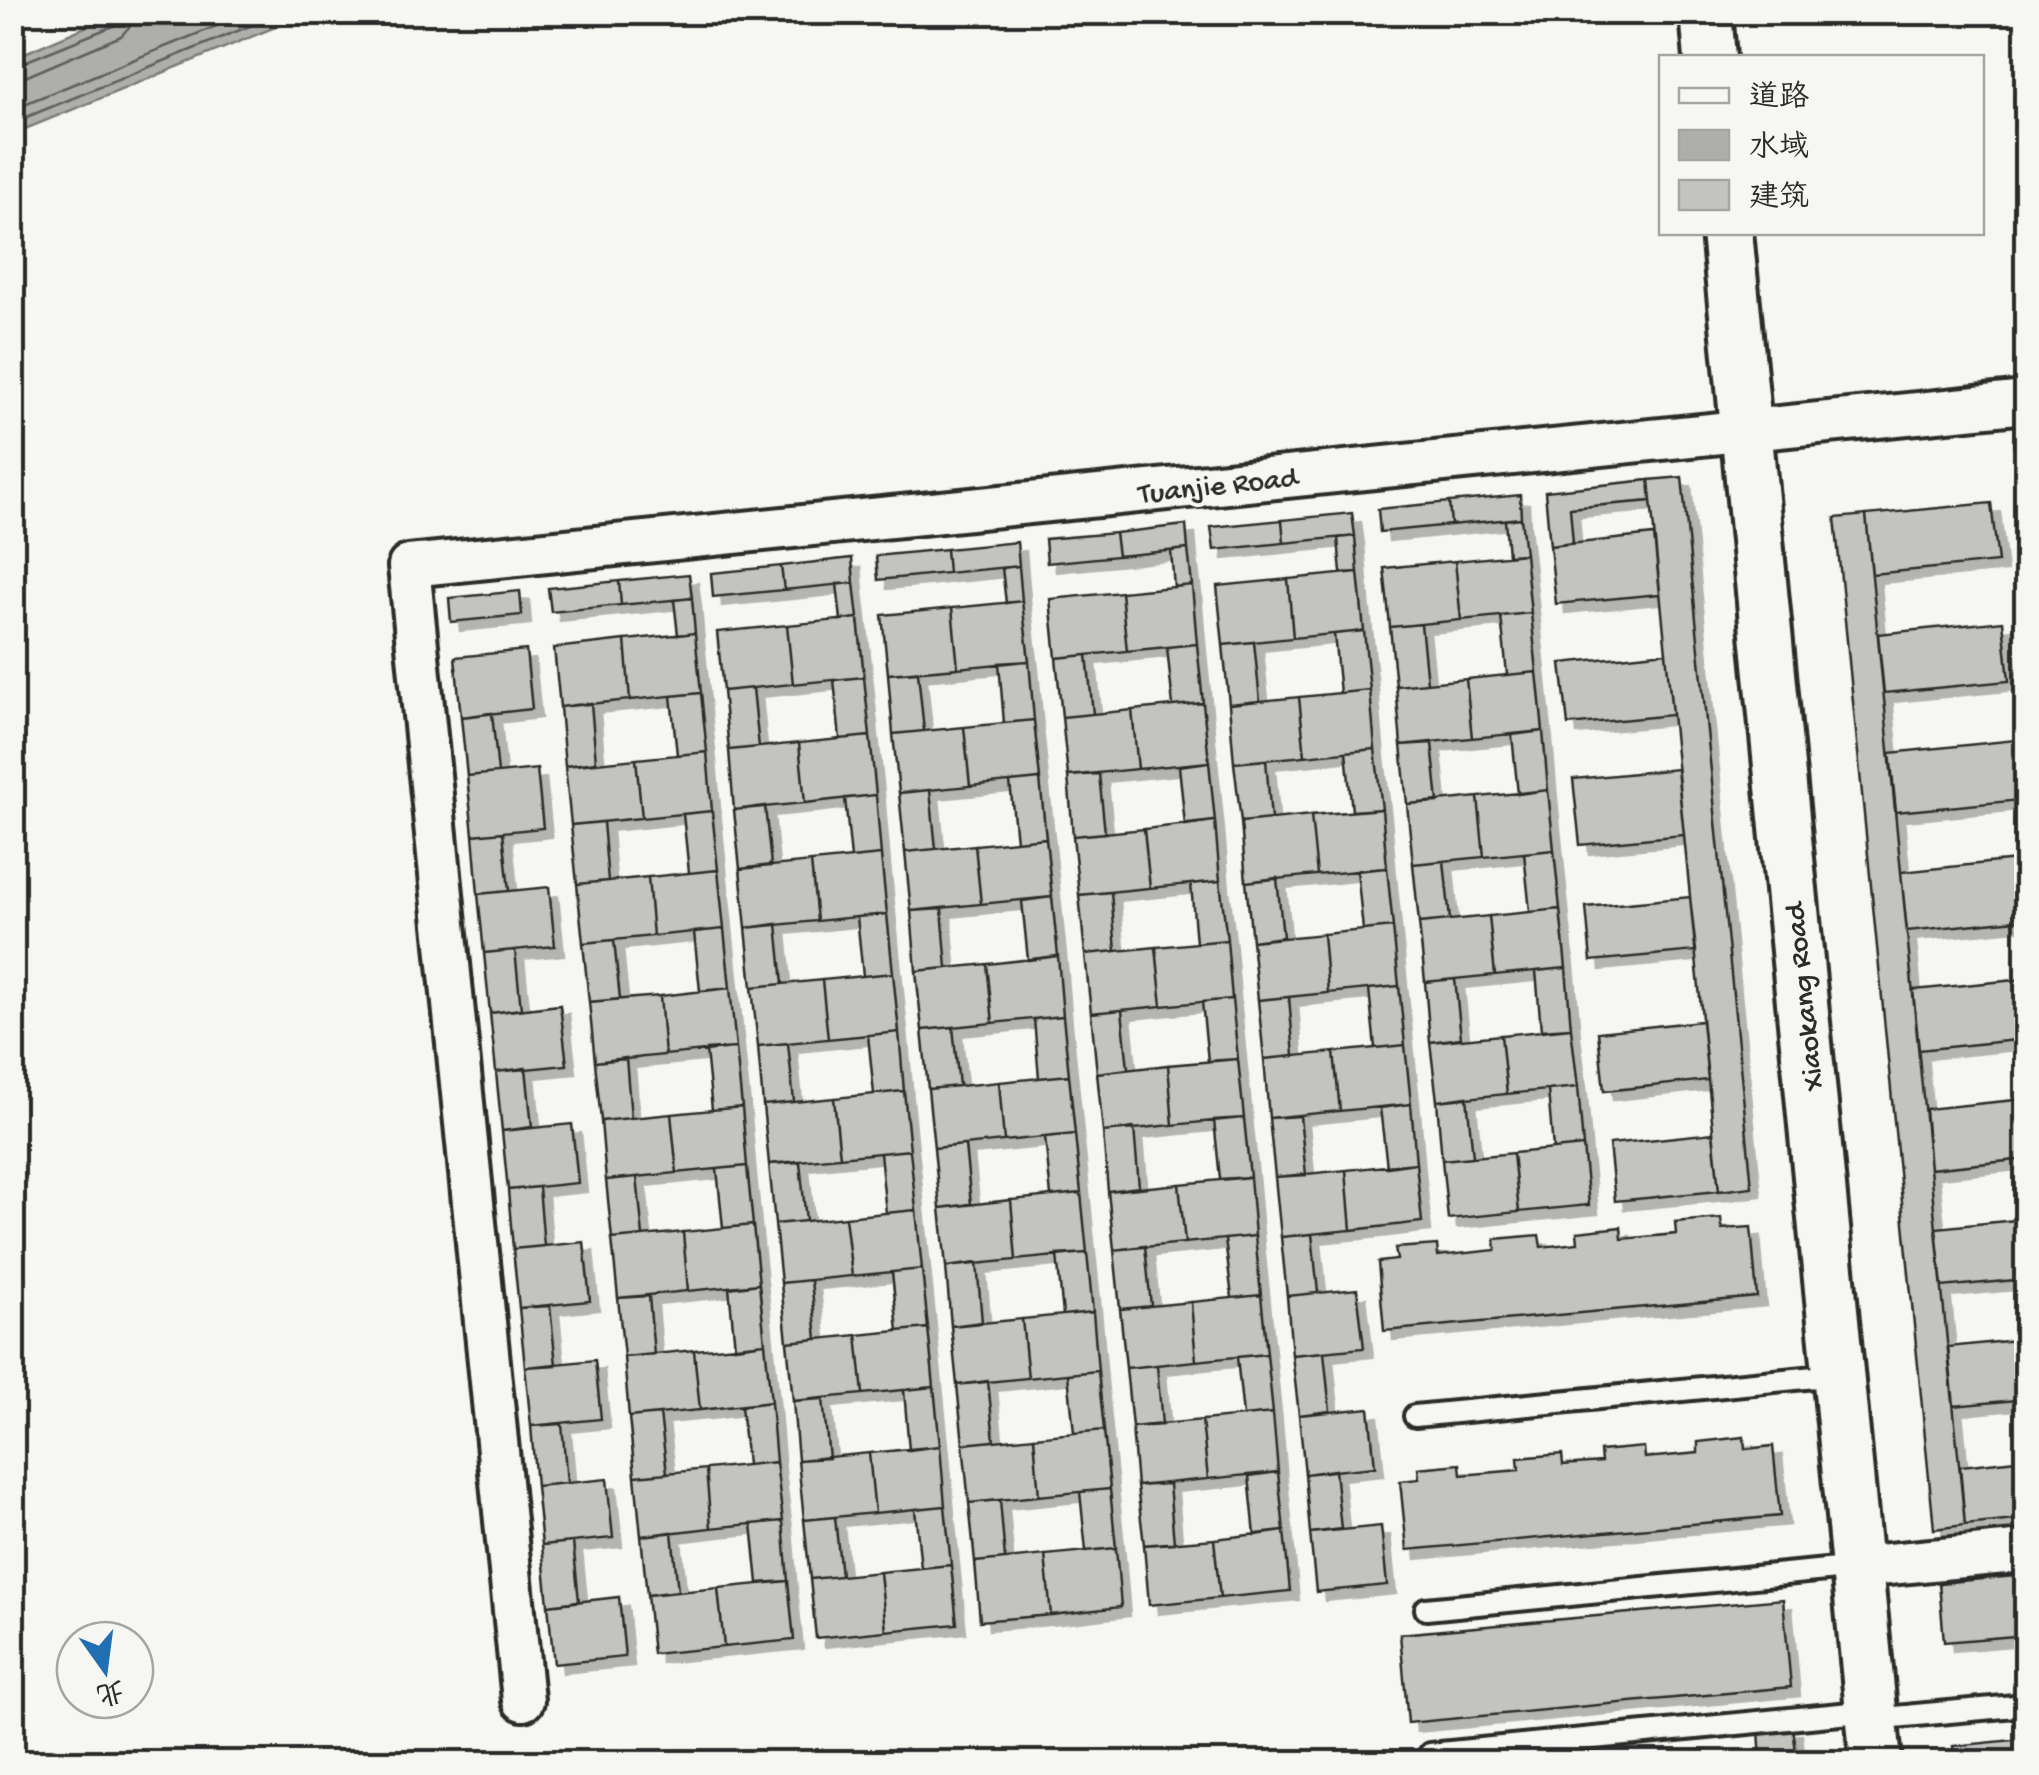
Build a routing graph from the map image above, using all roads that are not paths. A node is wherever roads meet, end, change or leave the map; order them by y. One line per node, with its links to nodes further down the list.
1 (1706, 12): 2 (street)
2 (1710, 55)
3 (1727, 235): 5 (street, Xiaokang Road)
4 (2019, 403): 5 (street, Tuanjie Road)
5 (1746, 430): 6 (street, Xiaokang Road); 11 (street, Tuanjie Road)
6 (1838, 1374): 7 (lane); 9 (street, Xiaokang Road)
7 (1415, 1416)
8 (2026, 1550): 9 (street)
9 (1857, 1567): 10 (lane); 13 (street, Xiaokang Road)
10 (1426, 1610)
11 (522, 1700)
12 (2026, 1705): 13 (lane)
13 (1873, 1731): 14 (lane)
14 (1430, 1754)

